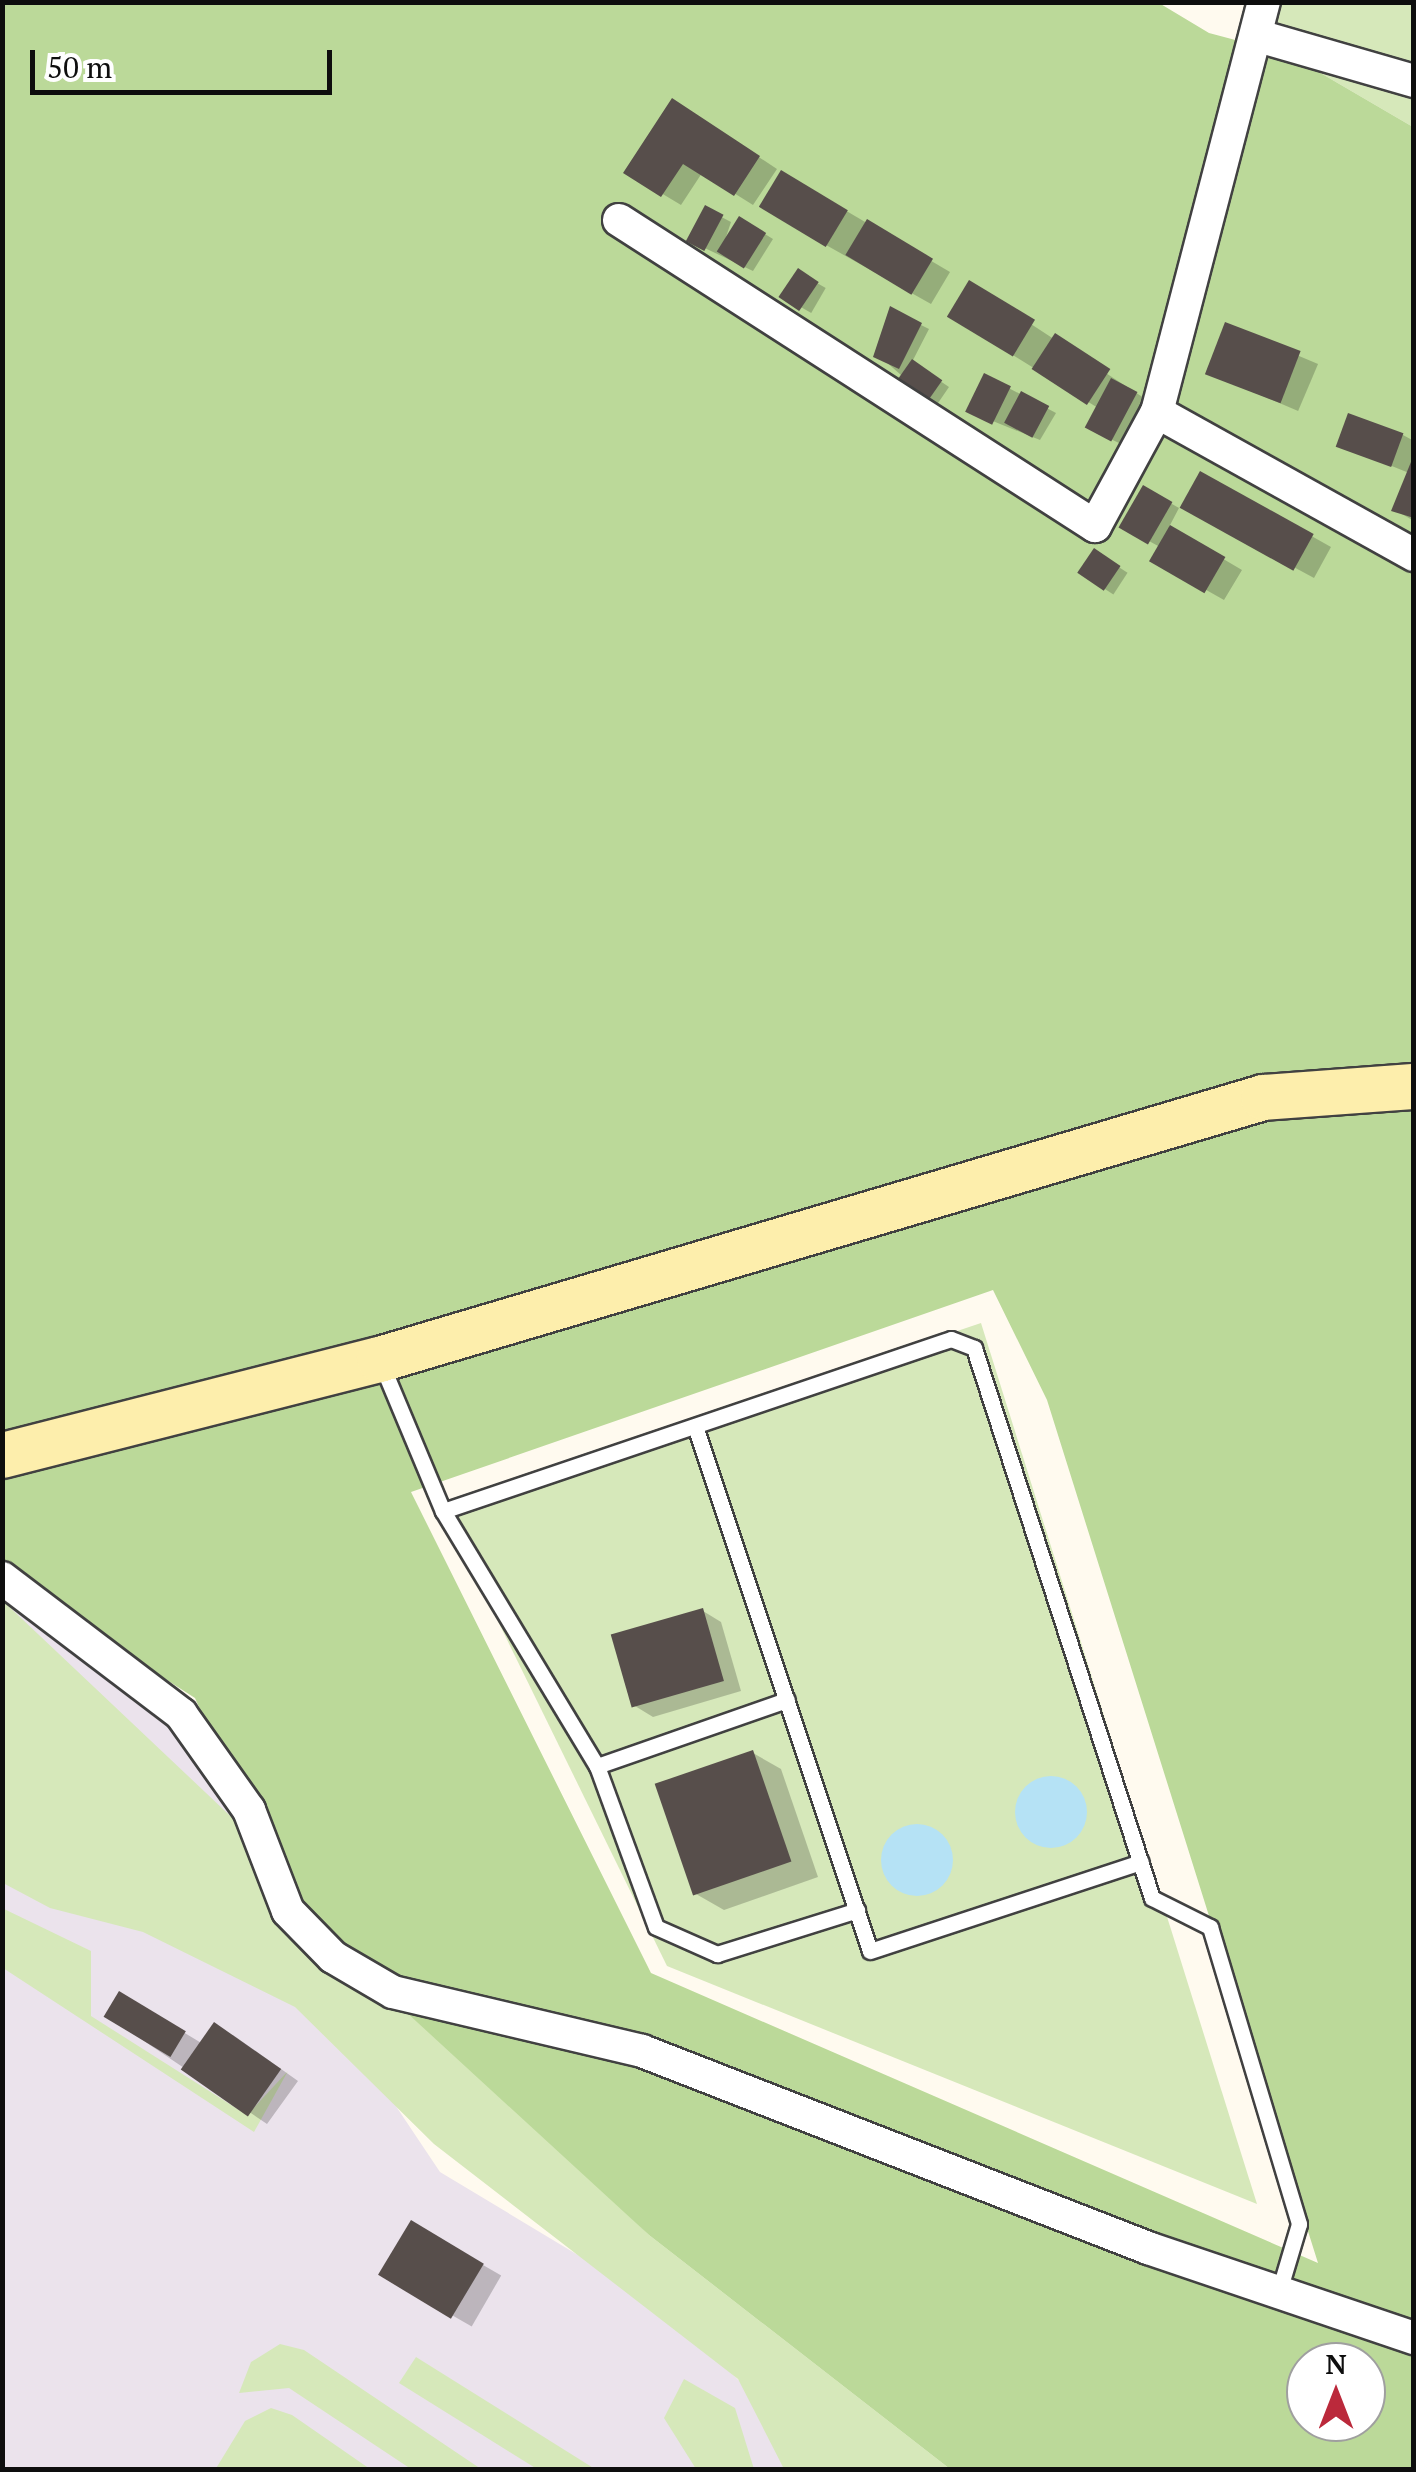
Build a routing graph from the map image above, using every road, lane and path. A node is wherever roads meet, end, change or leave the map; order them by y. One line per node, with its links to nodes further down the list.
1 (1264, 2): 2 (street)
2 (1262, 38): 3 (street); 5 (street)
3 (1414, 81)
4 (619, 220): 5 (street)
5 (1158, 412): 6 (street)
6 (1414, 554)
7 (1414, 1086): 8 (street)
8 (379, 1359): 10 (street); 11 (lane)
9 (694, 1426): 11 (lane); 13 (lane); 15 (lane)
10 (2, 1454)
11 (443, 1511): 14 (lane)
12 (2, 1578): 17 (street)
13 (786, 1700): 14 (lane); 16 (lane)
14 (597, 1766): 16 (lane)
15 (1141, 1862): 16 (lane); 17 (lane)
16 (857, 1910)
17 (1279, 2291): 18 (street)
18 (1414, 2338)

